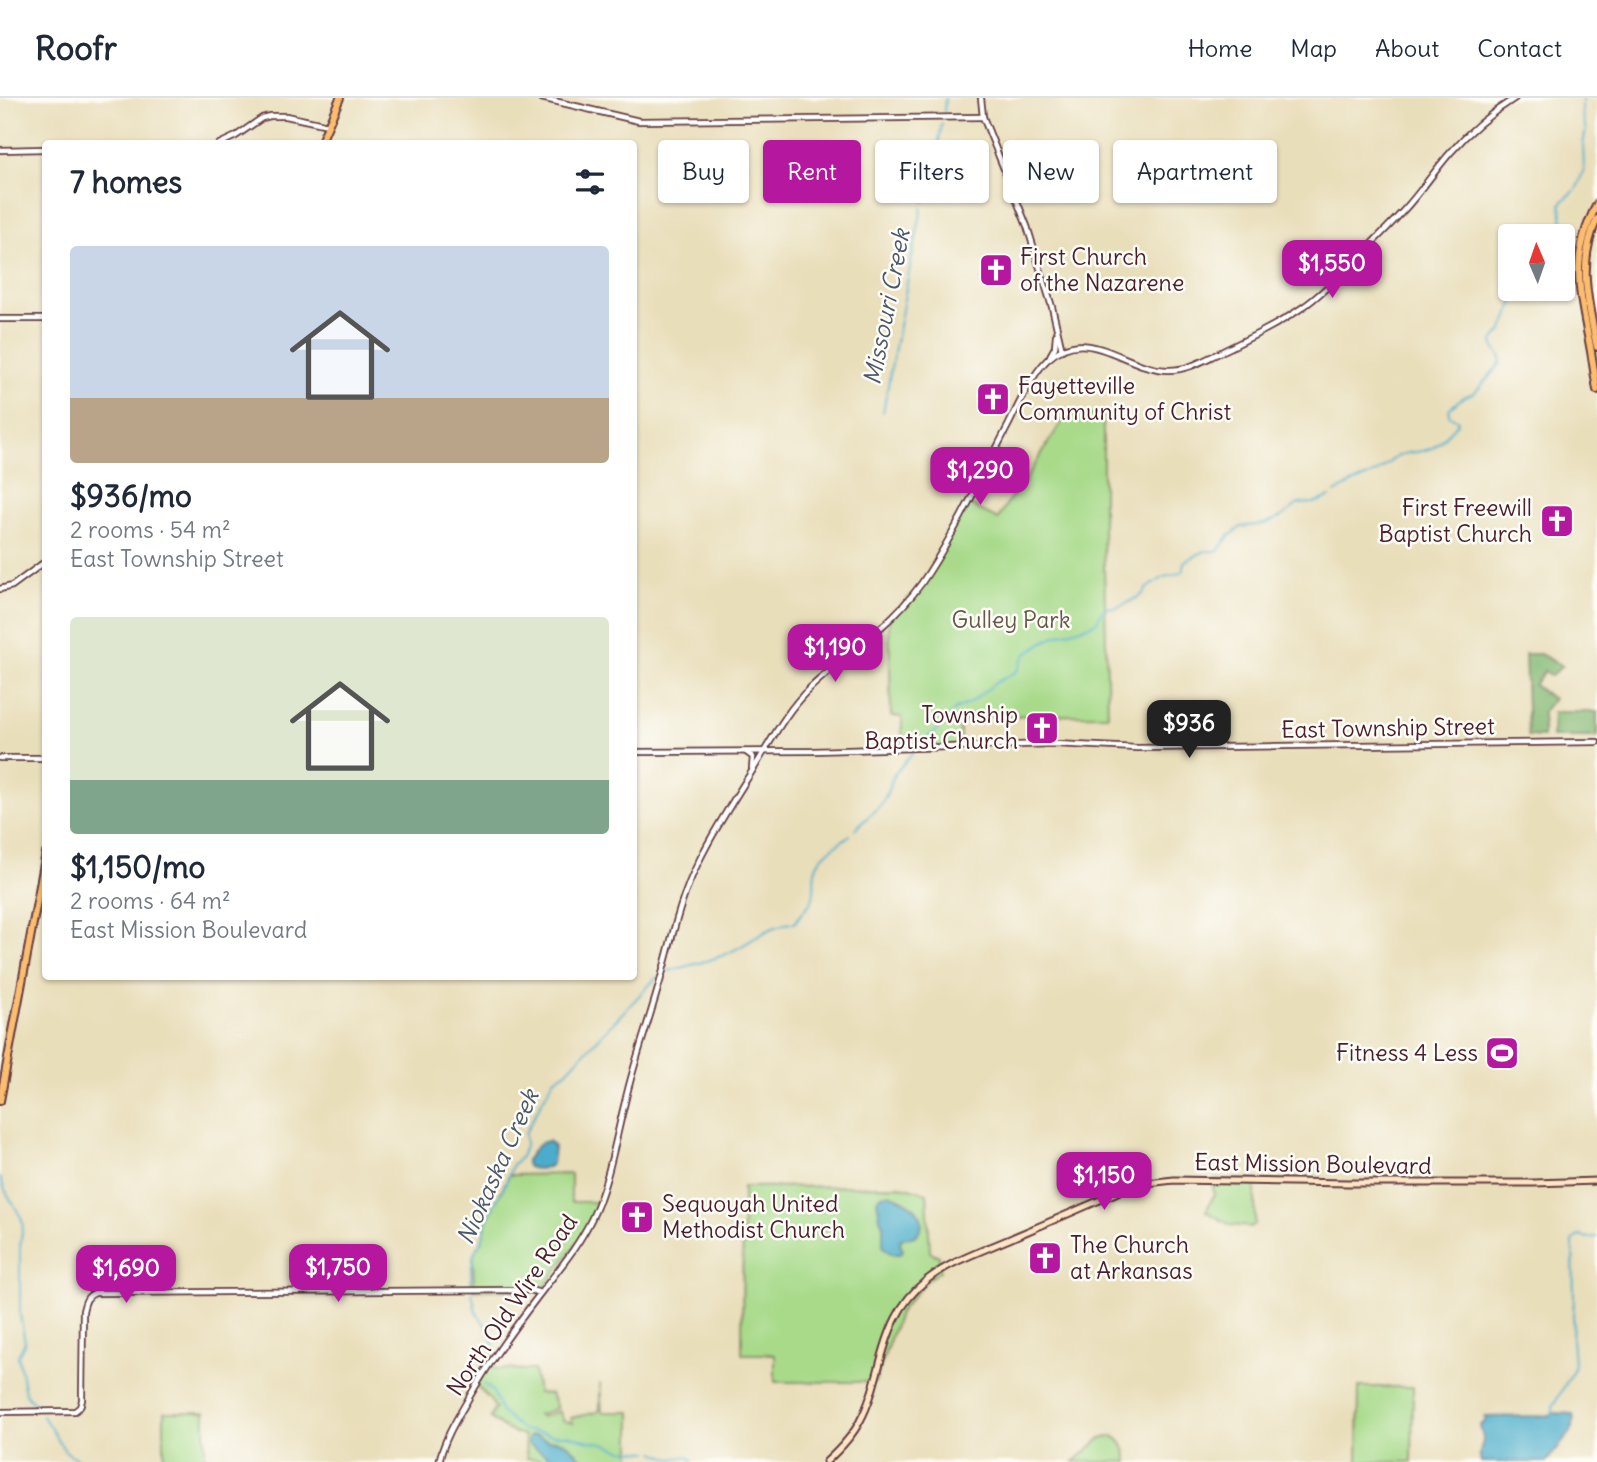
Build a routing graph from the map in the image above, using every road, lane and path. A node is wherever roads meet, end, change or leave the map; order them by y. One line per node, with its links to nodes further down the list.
1 (340, 98): 6 (main road)
2 (541, 98): 5 (street)
3 (981, 98): 5 (street)
4 (1515, 98): 17 (street, North Old Wire Road)
5 (983, 117): 15 (street)
6 (328, 125): 7 (street); 8 (main road)
7 (228, 140)
8 (322, 140)
9 (42, 149): 10 (street)
10 (0, 150)
11 (1597, 204): 19 (main road)
12 (1597, 219): 16 (main road)
13 (0, 319): 14 (street)
14 (42, 319)
15 (1057, 328): 17 (street); 18 (street)
16 (1597, 347)
17 (1062, 350): 18 (street, North Old Wire Road)
18 (1048, 360): 24 (street, North Old Wire Road)
19 (1597, 390)
20 (42, 564): 21 (street)
21 (0, 589)
22 (1597, 742): 24 (street, East Township Street)
23 (742, 751): 24 (street, East Township Street); 25 (street, East Township Street); 28 (street)
24 (764, 751): 28 (street, North Old Wire Road)
25 (637, 752)
26 (0, 758): 27 (street)
27 (42, 758)
28 (751, 772): 32 (street, North Old Wire Road)
29 (42, 875): 30 (main road)
30 (0, 1101)
31 (1597, 1181): 35 (main road, East Mission Boulevard)
32 (540, 1293): 33 (street); 34 (street, North Old Wire Road)
33 (0, 1412)
34 (439, 1462)
35 (826, 1462)

